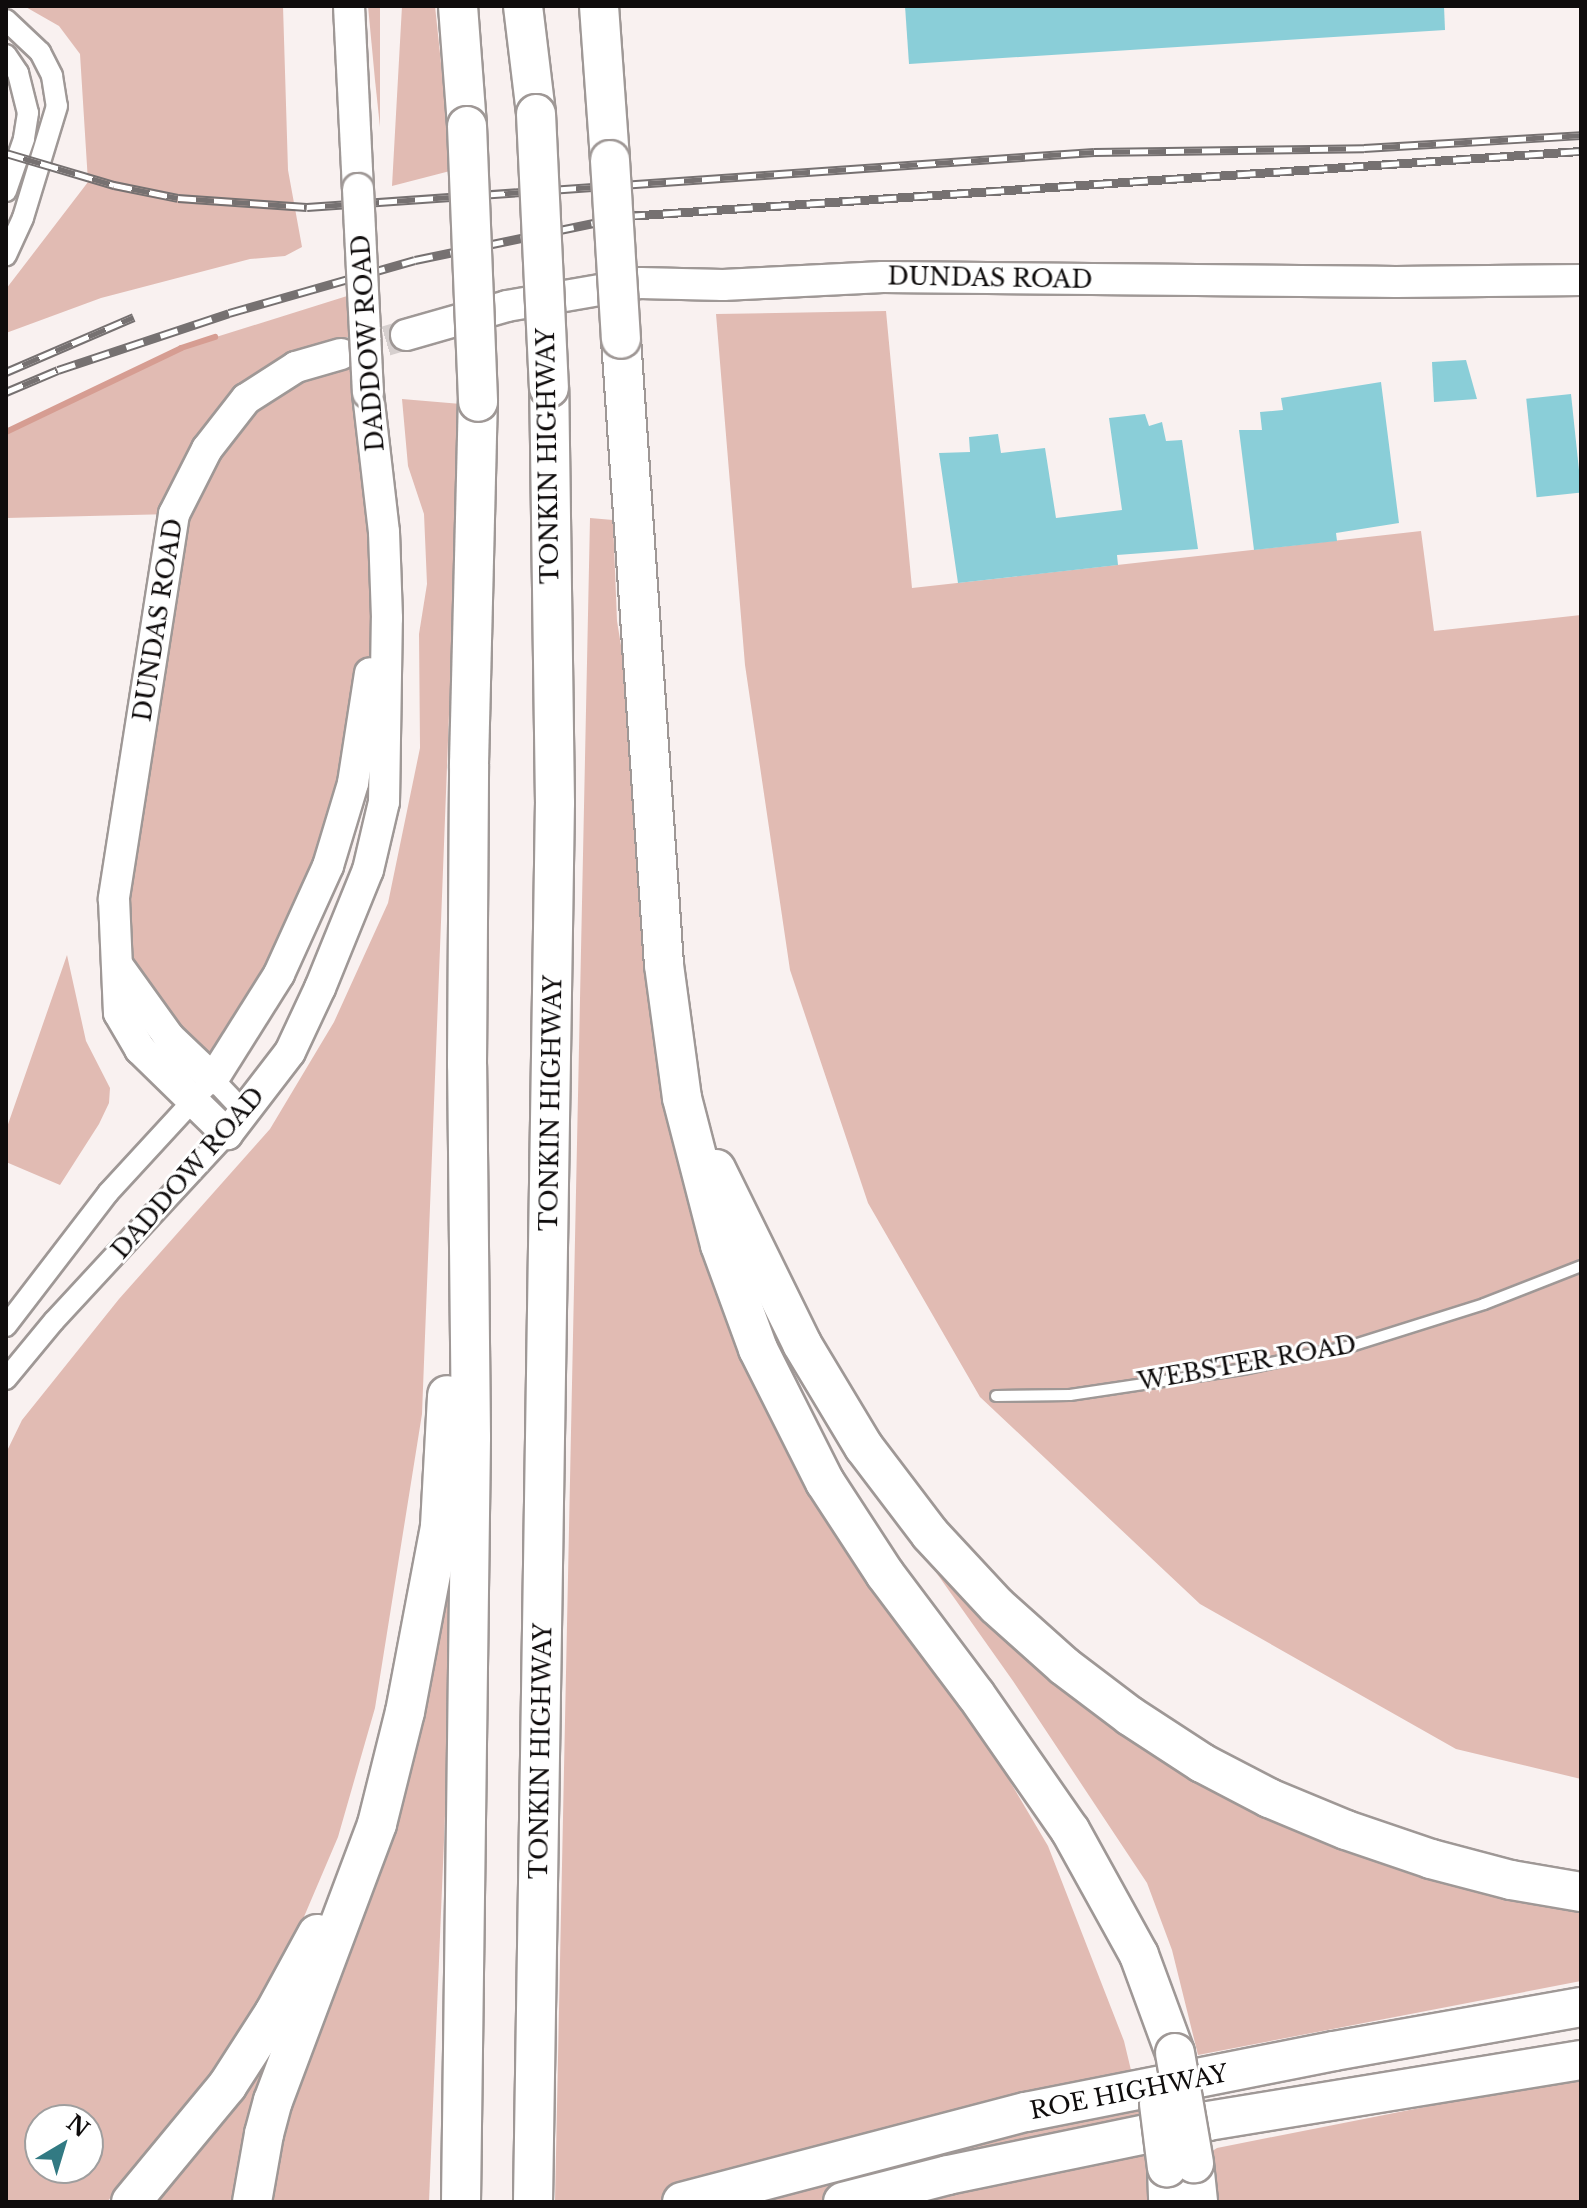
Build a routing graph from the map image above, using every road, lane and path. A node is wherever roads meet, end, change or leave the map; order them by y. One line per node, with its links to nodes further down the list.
1 (336, 6): 8 (main road, DADDOW ROAD)
2 (349, 6): 8 (main road, DADDOW ROAD)
3 (458, 6): 16 (highway, bridge)
4 (523, 6): 35 (highway, TONKIN HIGHWAY, bridge)
5 (599, 6): 18 (highway, bridge)
6 (6, 20): 10 (street)
7 (6, 55): 9 (street)
8 (352, 67): 14 (main road, DADDOW ROAD, bridge)
9 (6, 191)
10 (6, 255)
11 (1581, 280): 12 (main road, DUNDAS ROAD)
12 (406, 335)
13 (341, 354): 15 (main road, DUNDAS ROAD)
14 (387, 618): 17 (main road, DADDOW ROAD); 20 (main road, DADDOW ROAD)
15 (118, 966): 17 (main road); 19 (main road, DUNDAS ROAD)
16 (467, 1065): 25 (highway); 34 (highway)
17 (213, 1079): 19 (street, DADDOW ROAD); 20 (street)
18 (682, 1098): 26 (highway); 31 (highway, bridge)
19 (193, 1102): 20 (main road, DUNDAS ROAD); 22 (street, DADDOW ROAD)
20 (236, 1124): 23 (street, DADDOW ROAD)
21 (1581, 1266): 24 (lane, WEBSTER ROAD)
22 (6, 1326)
23 (6, 1379)
24 (996, 1396)
25 (405, 1712): 32 (highway); 33 (highway)
26 (1581, 1892)
27 (1581, 2007): 29 (highway, ROE HIGHWAY)
28 (1581, 2016): 29 (highway)
29 (1517, 2019): 36 (highway, ROE HIGHWAY)
30 (1581, 2060): 37 (highway, ROE HIGHWAY)
31 (1177, 2178): 38 (highway)
32 (131, 2202)
33 (252, 2202)
34 (461, 2202)
35 (533, 2202)
36 (682, 2202)
37 (843, 2202)
38 (1198, 2202)

